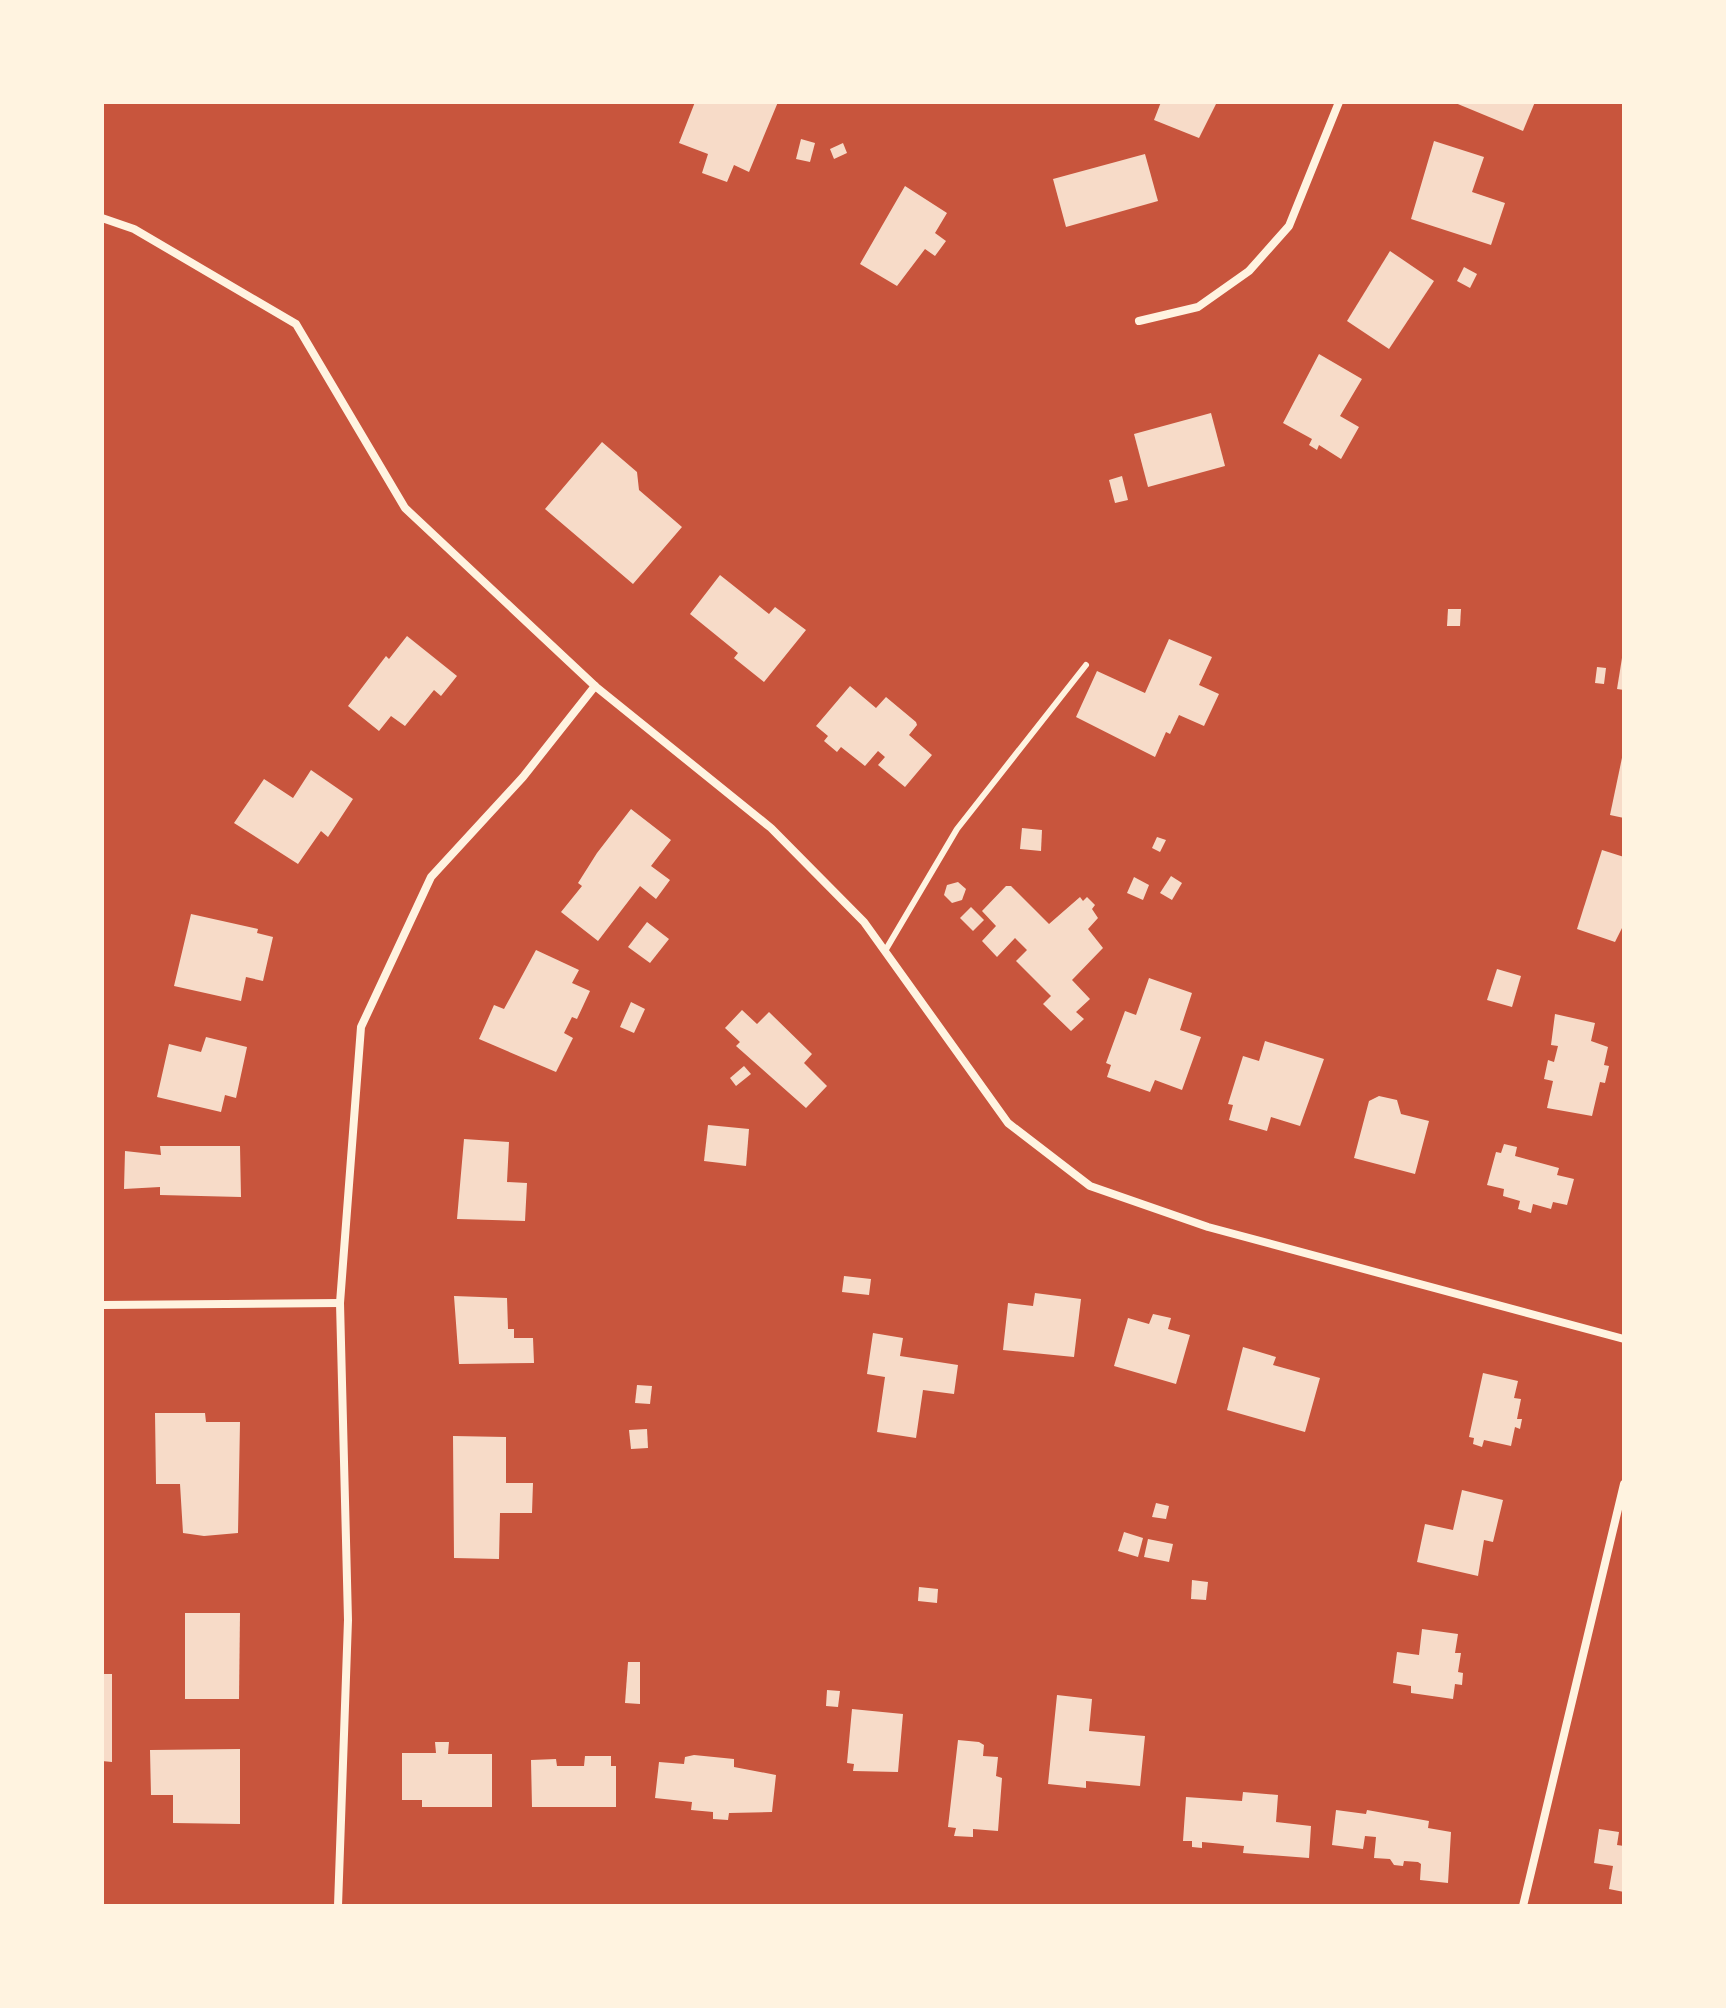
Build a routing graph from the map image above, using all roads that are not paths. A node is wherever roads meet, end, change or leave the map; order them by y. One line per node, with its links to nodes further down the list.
1 (1339, 102): 3 (street)
2 (102, 218): 5 (street)
3 (1139, 321)
4 (1086, 665): 6 (lane)
5 (595, 686): 6 (street); 7 (street)
6 (885, 951): 9 (street)
7 (340, 1303): 8 (street); 11 (street)
8 (102, 1305)
9 (1624, 1339)
10 (1624, 1484): 12 (street)
11 (338, 1906)
12 (1523, 1906)

